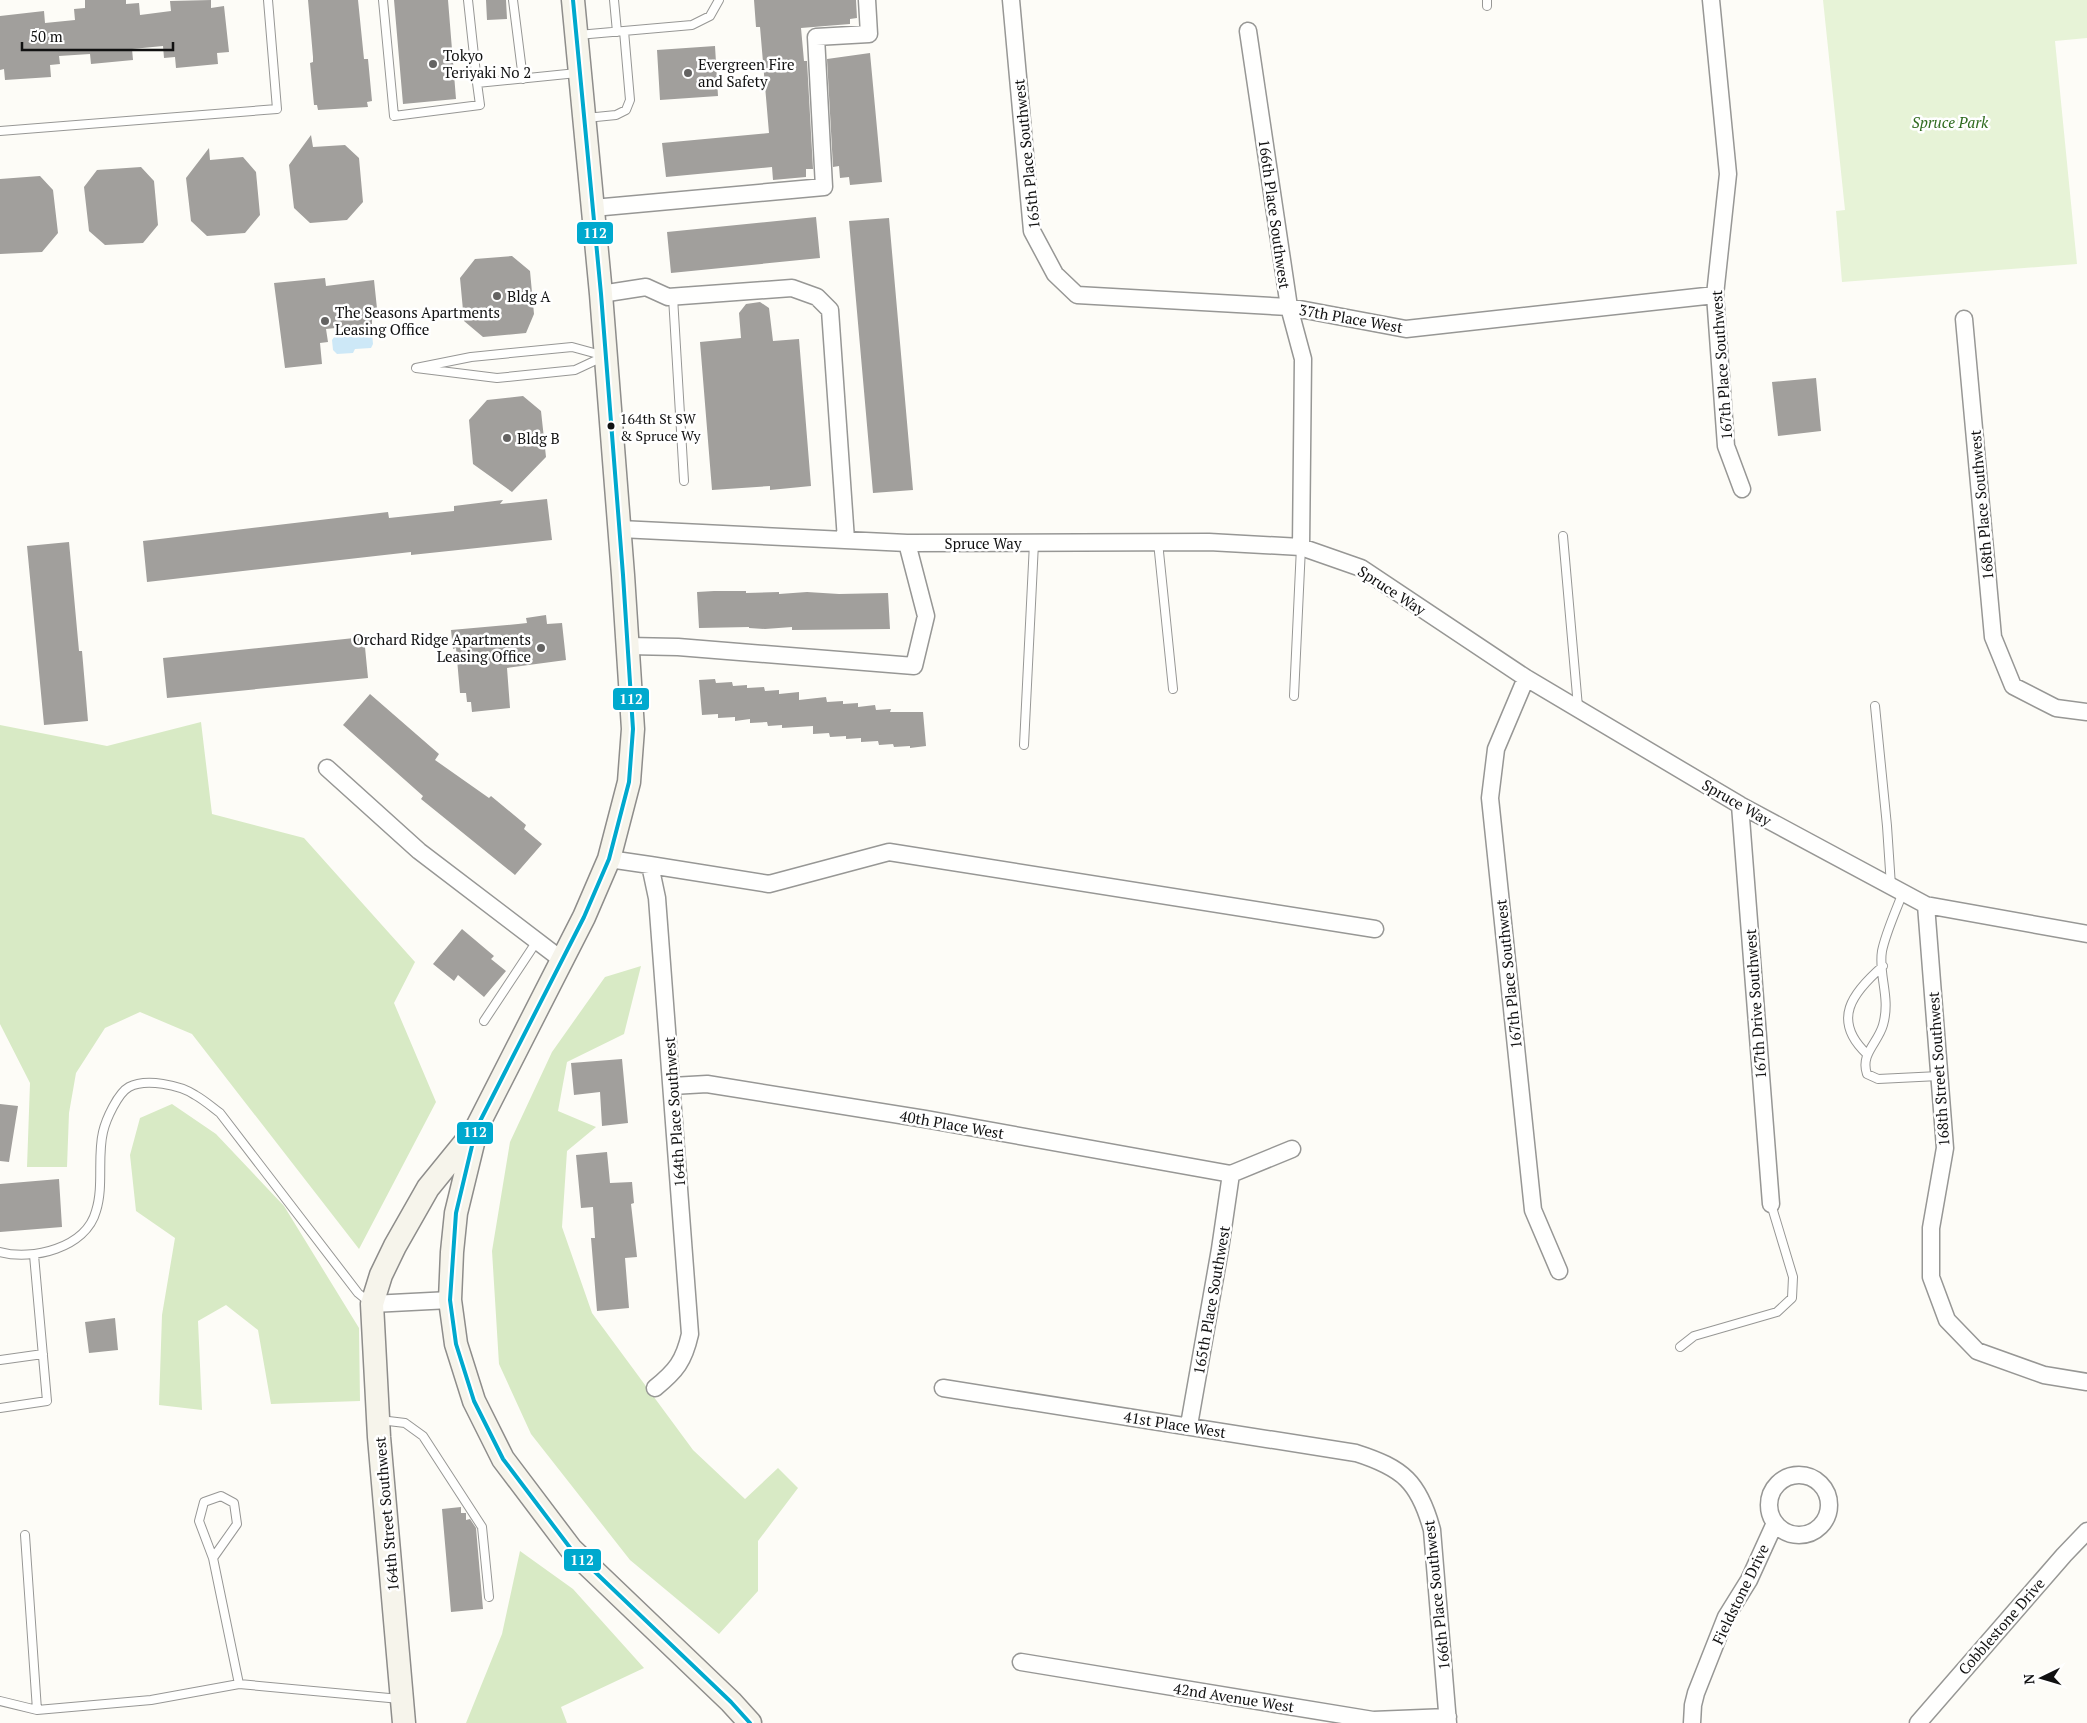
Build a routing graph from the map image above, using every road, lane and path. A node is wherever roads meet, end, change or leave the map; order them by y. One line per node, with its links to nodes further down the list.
1 (268, 0): 18 (lane)
2 (383, 0): 16 (lane)
3 (468, 0): 16 (lane)
4 (513, 0): 15 (lane)
5 (573, 0): 13 (main road)
6 (614, 0): 12 (lane)
7 (720, 0): 12 (lane)
8 (867, 0): 19 (street)
9 (1011, 0): 21 (street, 165th Place Southwest)
10 (1711, 0): 22 (street, 167th Place Southwest)
11 (1248, 31): 24 (street, 166th Place Southwest)
12 (620, 32): 13 (lane); 17 (lane)
13 (576, 36): 14 (main road)
14 (580, 73): 15 (lane); 17 (main road)
15 (523, 79): 16 (lane)
16 (477, 83)
17 (584, 118): 19 (main road)
18 (0, 131)
19 (593, 208): 20 (main road)
20 (601, 294): 23 (street); 26 (main road)
21 (1077, 295): 24 (street, 37th Place West)
22 (1714, 296): 24 (street, 37th Place West); 28 (street, 167th Place Southwest)
23 (673, 297): 27 (lane); 31 (street)
24 (1289, 307): 35 (street, 166th Place Southwest)
25 (1964, 320): 42 (street, 168th Place Southwest)
26 (604, 356): 26 (lane); 29 (main road)
27 (684, 481)
28 (1742, 489)
29 (620, 529): 31 (street, Spruce Way); 36 (main road)
30 (1564, 536): 41 (lane)
31 (846, 540): 34 (street, Spruce Way)
32 (1034, 542): 33 (street, Spruce Way); 34 (street, Spruce Way); 43 (lane)
33 (1158, 542): 35 (street, Spruce Way); 38 (lane)
34 (907, 543): 36 (street)
35 (1301, 547): 37 (street, Spruce Way); 39 (lane)
36 (628, 646): 46 (main road)
37 (1526, 678): 41 (street, Spruce Way); 65 (street, 167th Place Southwest)
38 (1173, 690)
39 (1294, 696)
40 (1876, 706): 48 (lane)
41 (1579, 709): 45 (street, Spruce Way)
42 (2087, 712)
43 (1024, 745)
44 (327, 768): 52 (street)
45 (1740, 804): 48 (street, Spruce Way); 62 (street, 167th Drive Southwest)
46 (609, 859): 47 (street); 53 (main road)
47 (650, 865): 50 (street); 58 (street, 164th Place Southwest)
48 (1897, 889): 49 (street, Spruce Way); 54 (lane)
49 (1926, 905): 51 (street, Spruce Way); 57 (street, 168th Street Southwest)
50 (1375, 929)
51 (2087, 934)
52 (537, 941): 53 (street); 55 (lane)
53 (562, 960): 59 (main road)
54 (1883, 966): 56 (lane); 56 (lane)
55 (484, 1021)
56 (1867, 1054): 57 (lane)
57 (1939, 1076): 71 (street, 168th Street Southwest)
58 (672, 1086): 61 (street, 40th Place West); 72 (street, 164th Place Southwest)
59 (476, 1129): 66 (main road); 67 (main road)
60 (1292, 1149): 61 (street)
61 (1231, 1174): 76 (street, 165th Place Southwest)
62 (1771, 1204): 68 (lane)
63 (0, 1252): 64 (lane)
64 (34, 1255): 67 (lane); 69 (lane)
65 (1559, 1271)
66 (450, 1300): 67 (street); 90 (main road)
67 (372, 1304): 75 (main road, 164th Street Southwest)
68 (1680, 1347)
69 (43, 1354): 70 (lane); 74 (lane)
70 (0, 1360)
71 (2087, 1382)
72 (655, 1388)
73 (943, 1388): 76 (street, 41st Place West)
74 (0, 1408)
75 (378, 1419): 82 (lane); 85 (main road, 164th Street Southwest)
76 (1189, 1425): 77 (street, 41st Place West)
77 (1403, 1474): 88 (street, 166th Place Southwest)
78 (1775, 1524): 91 (street, Fieldstone Drive)
79 (2087, 1532): 92 (street, Cobblestone Drive)
80 (25, 1535): 87 (lane)
81 (213, 1558): 81 (lane); 84 (lane)
82 (488, 1597)
83 (1021, 1662): 88 (street, 42nd Avenue West)
84 (239, 1684): 85 (lane); 87 (lane)
85 (402, 1700): 89 (main road, 164th Street Southwest)
86 (0, 1701): 87 (lane)
87 (37, 1710)
88 (1448, 1720)
89 (404, 1723)
90 (750, 1723)
91 (1692, 1723)
92 (1918, 1723)

